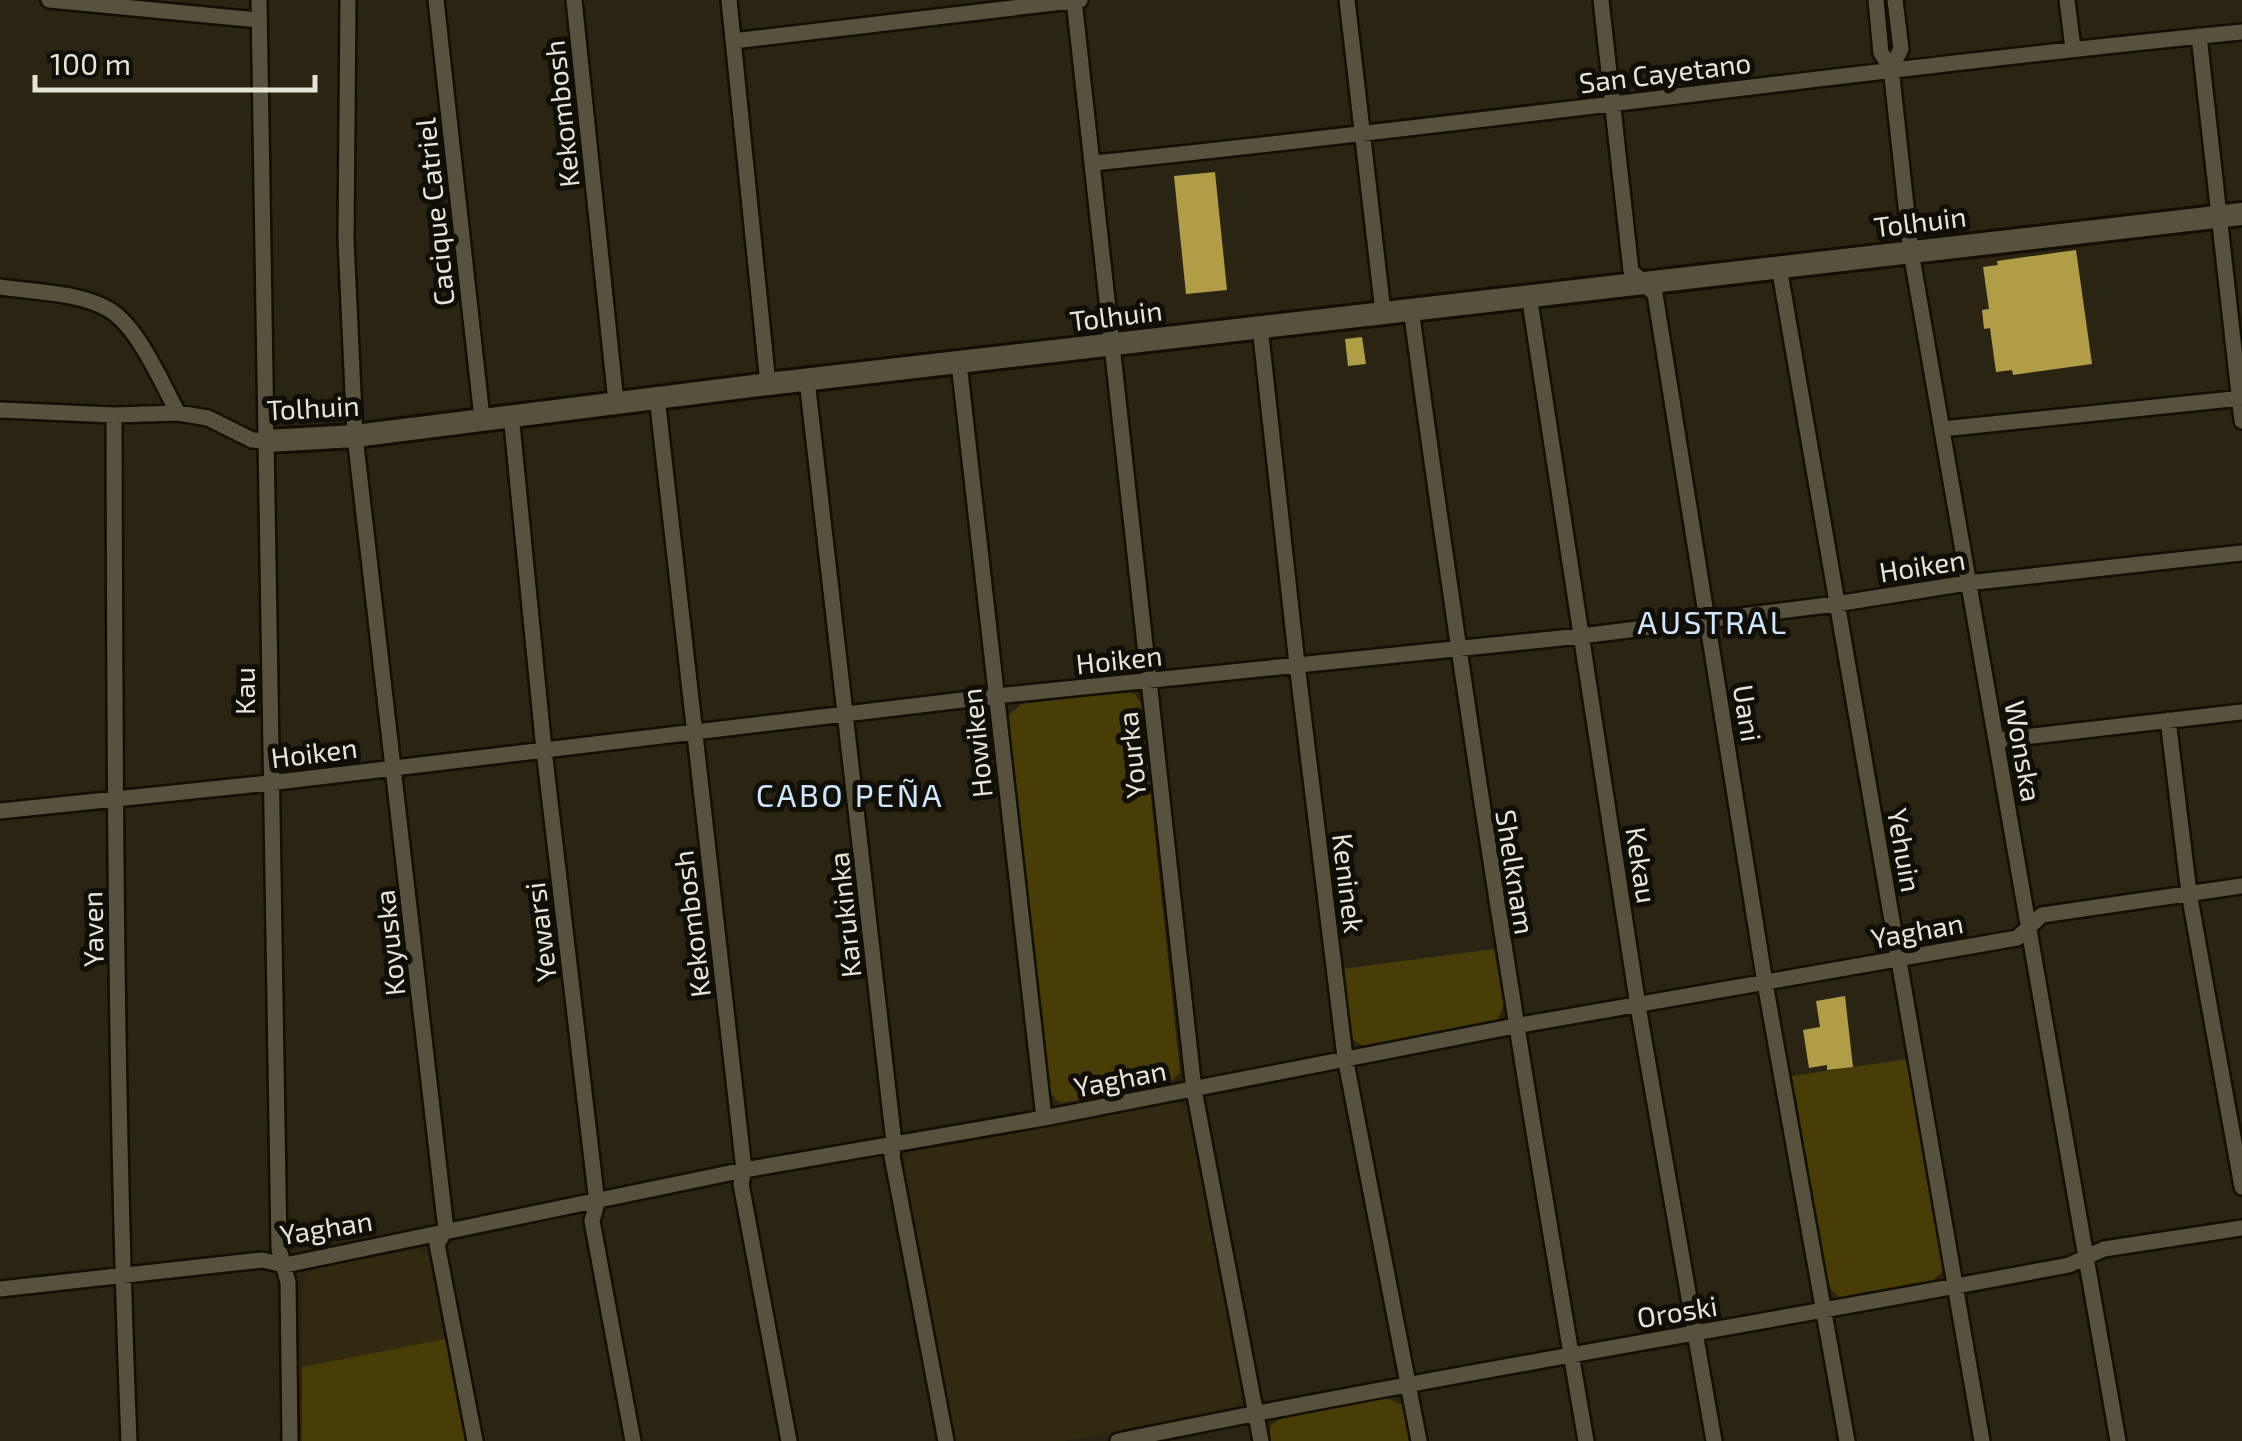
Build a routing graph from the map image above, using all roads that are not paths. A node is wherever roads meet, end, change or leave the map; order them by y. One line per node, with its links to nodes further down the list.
1 (48, 0): 13 (street)
2 (259, 0): 13 (street, Kau)
3 (348, 0): 45 (street, Koyuska)
4 (436, 0): 42 (street, Cacique Catriel)
5 (574, 0): 37 (street, Kekombosh)
6 (729, 0): 16 (street)
7 (1076, 0): 16 (street); 21 (street, Yourka)
8 (1347, 0): 20 (street)
9 (1601, 0): 19 (street, Uani)
10 (1876, 0): 18 (street, Wonska)
11 (1895, 0): 18 (street, Wonska)
12 (2067, 0): 17 (street)
13 (259, 20): 46 (street, Kau)
14 (2242, 32): 15 (street, San Cayetano)
15 (2199, 36): 17 (street, San Cayetano); 22 (street)
16 (734, 41): 34 (street)
17 (2073, 48): 18 (street, San Cayetano)
18 (1891, 68): 19 (street, San Cayetano); 23 (street, Wonska)
19 (1614, 104): 20 (street, San Cayetano); 25 (street, Uani)
20 (1364, 135): 21 (street, San Cayetano); 29 (street)
21 (1094, 164): 31 (street, Yourka)
22 (2232, 215): 23 (street, Tolhuin); 36 (street)
23 (1911, 252): 24 (street, Tolhuin); 44 (street, Wonska)
24 (1779, 268): 25 (street, Tolhuin); 49 (street, Yehuin)
25 (1644, 283): 27 (street, Tolhuin); 50 (street, Uani)
26 (0, 287): 39 (street)
27 (1529, 295): 28 (street, Tolhuin); 51 (street, Kekau)
28 (1411, 309): 29 (street, Tolhuin); 52 (street, Shelknam)
29 (1383, 312): 30 (street, Tolhuin)
30 (1260, 328): 31 (street, Tolhuin); 53 (street, Keninek)
31 (1111, 346): 32 (street, Tolhuin); 54 (street, Yourka)
32 (959, 362): 33 (street, Tolhuin); 55 (street, Howiken)
33 (807, 380): 34 (street, Tolhuin); 57 (street, Karukinka)
34 (768, 384): 35 (street, Tolhuin)
35 (657, 397): 37 (street, Tolhuin); 59 (street, Kekombosh)
36 (2241, 398): 43 (street); 44 (street)
37 (616, 402): 40 (street, Tolhuin)
38 (0, 410): 41 (street, Tolhuin)
39 (178, 412): 41 (street, Tolhuin); 46 (street, Tolhuin)
40 (511, 414): 42 (street, Tolhuin); 61 (street, Yewarsi)
41 (114, 415): 64 (street, Yaven)
42 (482, 418): 45 (street, Tolhuin)
43 (2242, 421)
44 (1942, 429): 48 (street, Wonska)
45 (356, 436): 46 (street, Tolhuin); 62 (street, Koyuska)
46 (267, 440): 63 (street, Kau)
47 (2242, 553): 48 (street, Hoiken)
48 (1968, 583): 49 (street, Hoiken); 60 (street, Wonska)
49 (1836, 604): 50 (street, Hoiken); 69 (street, Yehuin)
50 (1708, 619): 51 (street, Hoiken); 70 (street, Uani)
51 (1582, 636): 52 (street, Hoiken); 71 (street, Kekau)
52 (1456, 647): 53 (street, Hoiken); 72 (street, Shelknam)
53 (1296, 664): 54 (street, Hoiken); 73 (street, Keninek)
54 (1148, 682): 55 (street, Hoiken); 74 (street, Yourka)
55 (996, 696): 57 (street, Hoiken); 75 (street, Howiken)
56 (2242, 712): 58 (street)
57 (846, 715): 59 (street, Hoiken); 76 (street, Karukinka)
58 (2168, 720): 60 (street); 67 (street)
59 (694, 732): 61 (street, Hoiken); 77 (street, Kekombosh)
60 (1998, 740): 68 (street, Wonska)
61 (544, 750): 62 (street, Hoiken); 79 (street, Yewarsi)
62 (394, 768): 63 (street, Hoiken); 81 (street, Koyuska)
63 (269, 783): 64 (street, Hoiken); 83 (street, Kau)
64 (115, 799): 65 (street, Hoiken); 84 (street, Yaven)
65 (0, 811)
66 (2242, 886): 67 (street, Yaghan)
67 (2189, 893): 68 (street, Yaghan); 78 (street)
68 (2029, 929): 69 (street, Yaghan); 82 (street, Wonska)
69 (1898, 959): 70 (street, Yaghan); 85 (street, Yehuin)
70 (1766, 983): 71 (street, Yaghan); 87 (street, Uani)
71 (1638, 1006): 72 (street, Yaghan); 88 (street, Kekau)
72 (1515, 1026): 73 (street, Yaghan); 89 (street, Shelknam)
73 (1345, 1057): 74 (street, Yaghan); 90 (street, Keninek)
74 (1194, 1090): 75 (street, Yaghan); 91 (street, Yourka)
75 (1044, 1118): 76 (street, Yaghan)
76 (894, 1143): 77 (street, Yaghan); 97 (street, Karukinka)
77 (744, 1170): 79 (street, Yaghan); 96 (street, Kekombosh)
78 (2242, 1187)
79 (597, 1202): 81 (street, Yaghan); 95 (street, Yewarsi)
80 (2242, 1228): 82 (street, Oroski)
81 (446, 1230): 83 (street, Yaghan); 94 (street, Koyuska)
82 (2086, 1257): 85 (street, Oroski); 105 (street, Wonska)
83 (285, 1264): 84 (street, Yaghan); 93 (street, Kau)
84 (122, 1273): 86 (street, Yaghan); 92 (street, Yaven)
85 (1955, 1287): 87 (street, Oroski); 104 (street, Yehuin)
86 (0, 1289)
87 (1824, 1312): 88 (street, Oroski); 103 (street, Uani)
88 (1694, 1334): 89 (street, Oroski); 102 (street, Kekau)
89 (1571, 1354): 90 (street, Oroski); 101 (street, Shelknam)
90 (1407, 1383): 91 (street, Oroski); 100 (street, Keninek)
91 (1256, 1413): 98 (street, Oroski); 99 (street, Yourka)
92 (129, 1441)
93 (290, 1441)
94 (475, 1441)
95 (633, 1441)
96 (790, 1441)
97 (946, 1441)
98 (1118, 1441)
99 (1261, 1441)
100 (1418, 1441)
101 (1586, 1441)
102 (1714, 1441)
103 (1847, 1441)
104 (1982, 1441)
105 (2118, 1441)

